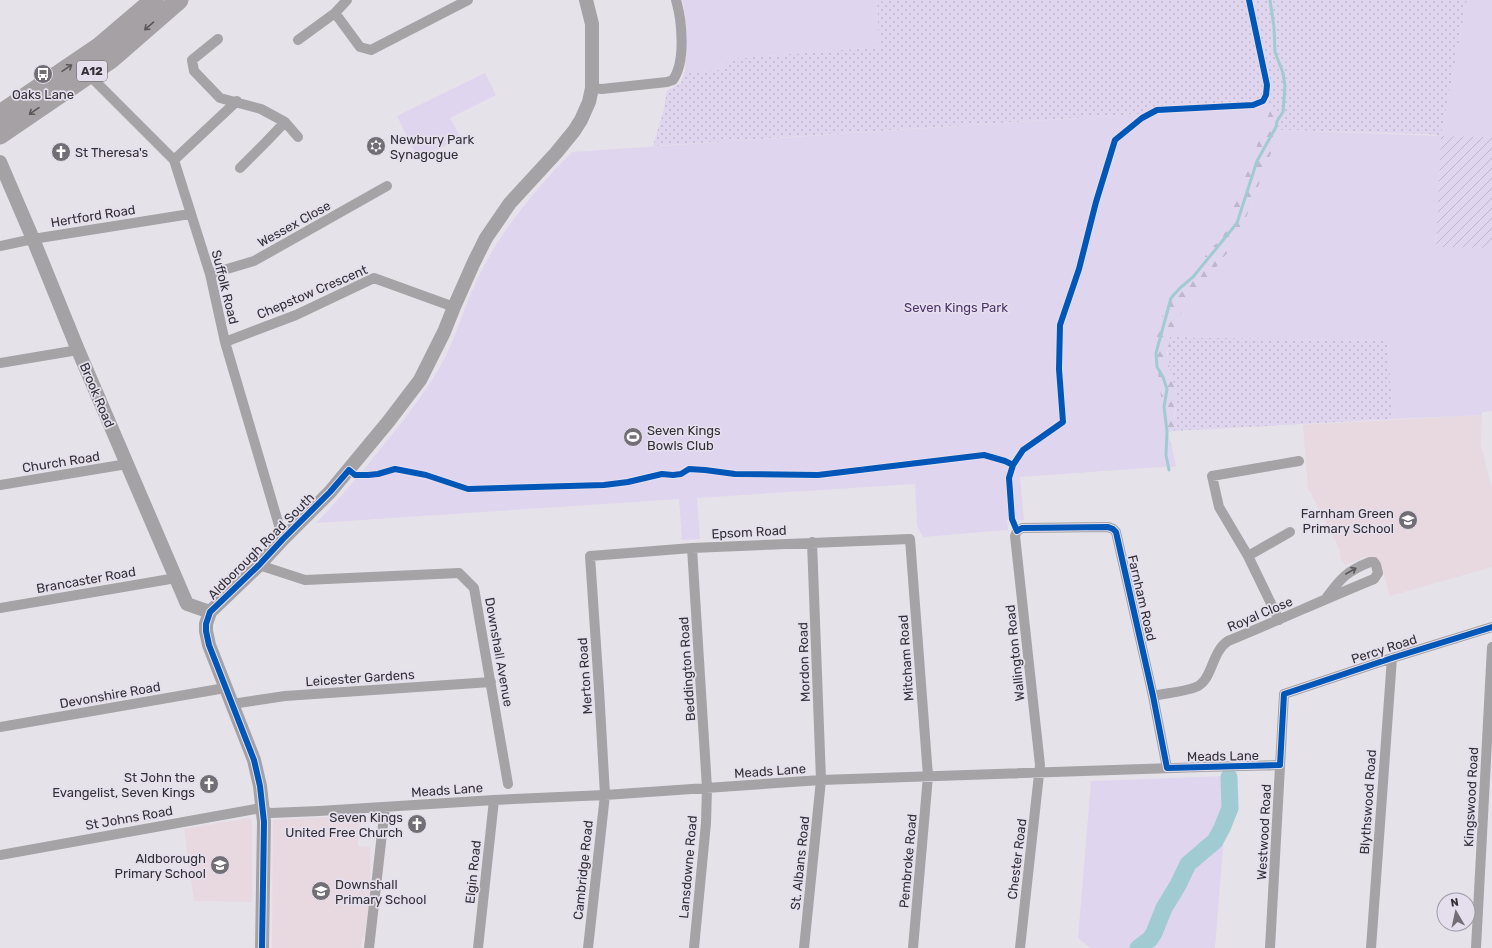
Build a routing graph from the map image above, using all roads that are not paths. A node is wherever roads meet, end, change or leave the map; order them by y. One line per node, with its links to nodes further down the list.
1 (154, 0): 13 (highway, A12, one-way to 1)
2 (179, 0): 10 (highway, A12, one-way to 10)
3 (347, 0): 7 (street)
4 (468, 0): 7 (street)
5 (586, 0): 11 (street, Aldborough Road South)
6 (676, 0): 11 (street)
7 (335, 14): 9 (street)
8 (218, 39): 12 (street)
9 (298, 40)
10 (88, 74): 15 (highway, A12, one-way to 15); 17 (street, Suffolk Road)
11 (592, 88): 25 (street, Aldborough Road South)
12 (237, 101): 14 (street); 17 (street)
13 (1, 112)
14 (285, 122): 16 (street); 19 (street)
15 (0, 135)
16 (298, 137)
17 (174, 160): 21 (street, Suffolk Road)
18 (0, 162): 22 (street, Brook Road)
19 (240, 168)
20 (387, 186): 24 (street, Wessex Close)
21 (190, 214): 22 (street, Hertford Road); 24 (street, Suffolk Road)
22 (33, 239): 23 (street, Hertford Road); 27 (street, Brook Road)
23 (0, 246)
24 (210, 274): 26 (street, Suffolk Road)
25 (454, 307): 26 (street, Chepstow Crescent); 34 (street, Aldborough Road South)
26 (225, 342): 34 (street, Suffolk Road)
27 (78, 350): 28 (street); 30 (street, Brook Road)
28 (0, 363)
29 (1299, 461): 39 (street)
30 (127, 464): 31 (street, Church Road); 41 (street, Brook Road)
31 (0, 486)
32 (1017, 531): 52 (street, Farnham Road); 57 (street, Wallington Road)
33 (1290, 532): 39 (street)
34 (283, 539): 40 (street, Aldborough Road South)
35 (910, 539): 36 (street, Epsom Road); 58 (street, Mitcham Road)
36 (812, 542): 37 (street, Epsom Road); 59 (street, Mordon Road)
37 (692, 548): 38 (street, Epsom Road); 61 (street, Beddington Road)
38 (590, 556): 62 (street, Merton Road)
39 (1248, 556): 45 (street)
40 (258, 565): 44 (street, Aldborough Road South); 49 (street, Downshall Avenue)
41 (176, 578): 43 (street, Brancaster Road); 44 (street, Brook Road)
42 (1328, 597): 42 (street, Royal Close, one-way to 42); 45 (street, Royal Close)
43 (0, 608)
44 (210, 612): 50 (street, Aldborough Road South)
45 (1279, 620): 52 (street, Royal Close)
46 (1492, 627): 48 (street, Percy Road)
47 (1492, 646): 77 (street, Kingswood Road)
48 (1392, 658): 51 (street, Percy Road); 76 (street, Blythswood Road)
49 (491, 682): 53 (street, Leicester Gardens); 60 (street, Downshall Avenue)
50 (225, 688): 53 (street, Aldborough Road South); 54 (street, Devonshire Road)
51 (1284, 694): 55 (street, Westwood Road)
52 (1153, 696): 56 (street, Farnham Road)
53 (232, 704): 65 (street, Aldborough Road South)
54 (0, 727)
55 (1280, 766): 56 (street, Meads Lane); 75 (street, Westwood Road)
56 (1167, 768): 57 (street, Meads Lane)
57 (1039, 773): 58 (street, Meads Lane); 74 (street, Chester Road)
58 (928, 776): 59 (street, Meads Lane); 73 (street, Pembroke Road)
59 (821, 780): 61 (street, Meads Lane); 72 (street, St. Albans Road)
60 (508, 784)
61 (707, 788): 62 (street, Meads Lane); 71 (street, Lansdowne Road)
62 (605, 795): 63 (street, Meads Lane); 70 (street, Cambridge Road)
63 (494, 800): 64 (street, Meads Lane); 69 (street, Elgin Road)
64 (386, 807): 65 (street, Meads Lane); 68 (street)
65 (263, 810): 66 (street, St Johns Road); 67 (street, Aldborough Road South)
66 (0, 855)
67 (262, 948)
68 (369, 948)
69 (478, 948)
70 (588, 948)
71 (694, 948)
72 (804, 948)
73 (913, 948)
74 (1020, 948)
75 (1270, 948)
76 (1371, 948)
77 (1476, 948)

